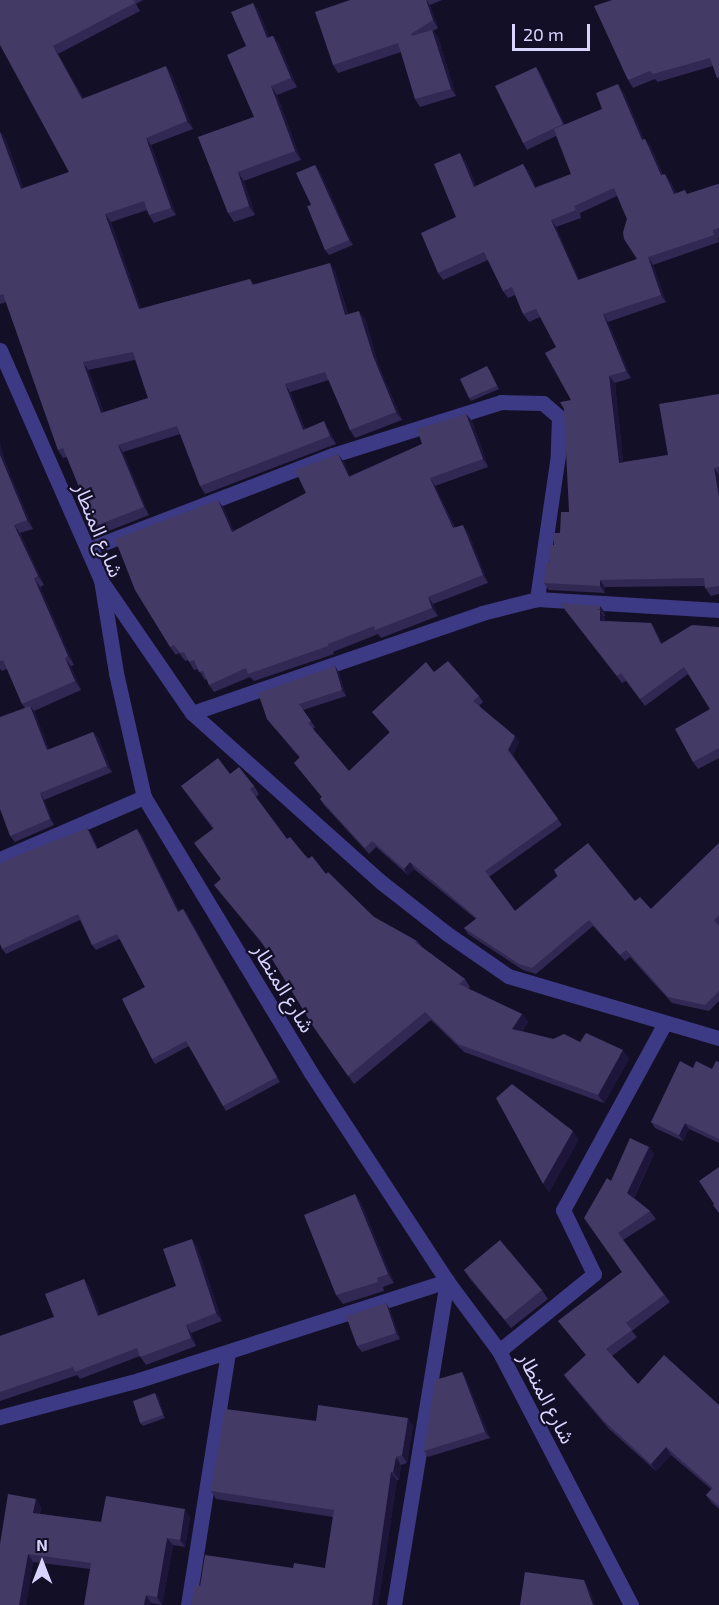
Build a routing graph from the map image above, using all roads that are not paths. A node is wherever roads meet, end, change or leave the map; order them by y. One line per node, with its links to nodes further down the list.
1 (0, 350): 2 (street, شارع المنطار)
2 (5, 377): 3 (street, شارع المنطار)
3 (88, 549): 4 (street, شارع المنطار); 5 (street)
4 (100, 580): 7 (street); 8 (street, شارع المنطار)
5 (537, 599): 6 (street); 7 (street)
6 (719, 610)
7 (192, 713): 10 (street)
8 (144, 797): 9 (street); 12 (street, شارع المنطار)
9 (0, 859)
10 (665, 1023): 11 (street); 13 (street)
11 (719, 1038)
12 (447, 1281): 13 (street, شارع المنطار); 14 (street); 17 (street)
13 (499, 1351): 18 (street, شارع المنطار)
14 (228, 1352): 15 (street); 16 (street)
15 (0, 1418)
16 (188, 1605)
17 (394, 1605)
18 (631, 1605)

